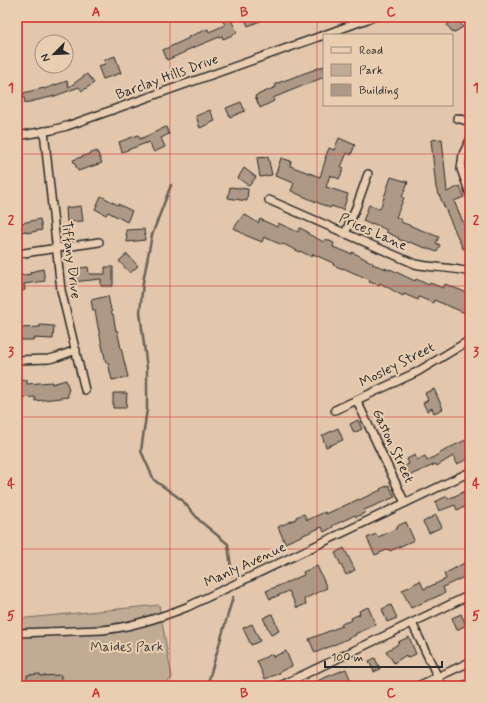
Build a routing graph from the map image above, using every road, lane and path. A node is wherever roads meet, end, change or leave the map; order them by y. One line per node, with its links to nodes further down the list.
1 (373, 17): 2 (street, Barclay Hills Drive)
2 (327, 34)
3 (323, 35): 6 (street, Barclay Hills Drive)
4 (457, 118): 5 (street)
5 (470, 122)
6 (44, 132): 7 (street, Barclay Hills Drive); 14 (street, Tiffany Drive)
7 (17, 136)
8 (470, 140): 10 (street)
9 (368, 174): 12 (street)
10 (470, 194)
11 (269, 200): 12 (street, Prices Lane)
12 (345, 234): 16 (street, Prices Lane)
13 (99, 242): 14 (street)
14 (56, 248): 15 (street); 18 (street, Tiffany Drive)
15 (17, 254)
16 (470, 272)
17 (470, 340): 21 (street, Mosley Street)
18 (76, 350): 19 (street); 20 (street, Tiffany Drive)
19 (17, 360)
20 (85, 390)
21 (357, 401): 22 (street, Mosley Street); 24 (street, Gaston Street)
22 (335, 410)
23 (470, 472): 24 (street, Manly Avenue)
24 (405, 503): 27 (street, Manly Avenue)
25 (470, 595): 26 (street)
26 (412, 623): 29 (street); 30 (street)
27 (17, 633)
28 (470, 662): 29 (street)
29 (438, 677): 31 (street); 32 (street)
30 (280, 686)
31 (418, 686)
32 (442, 686)

